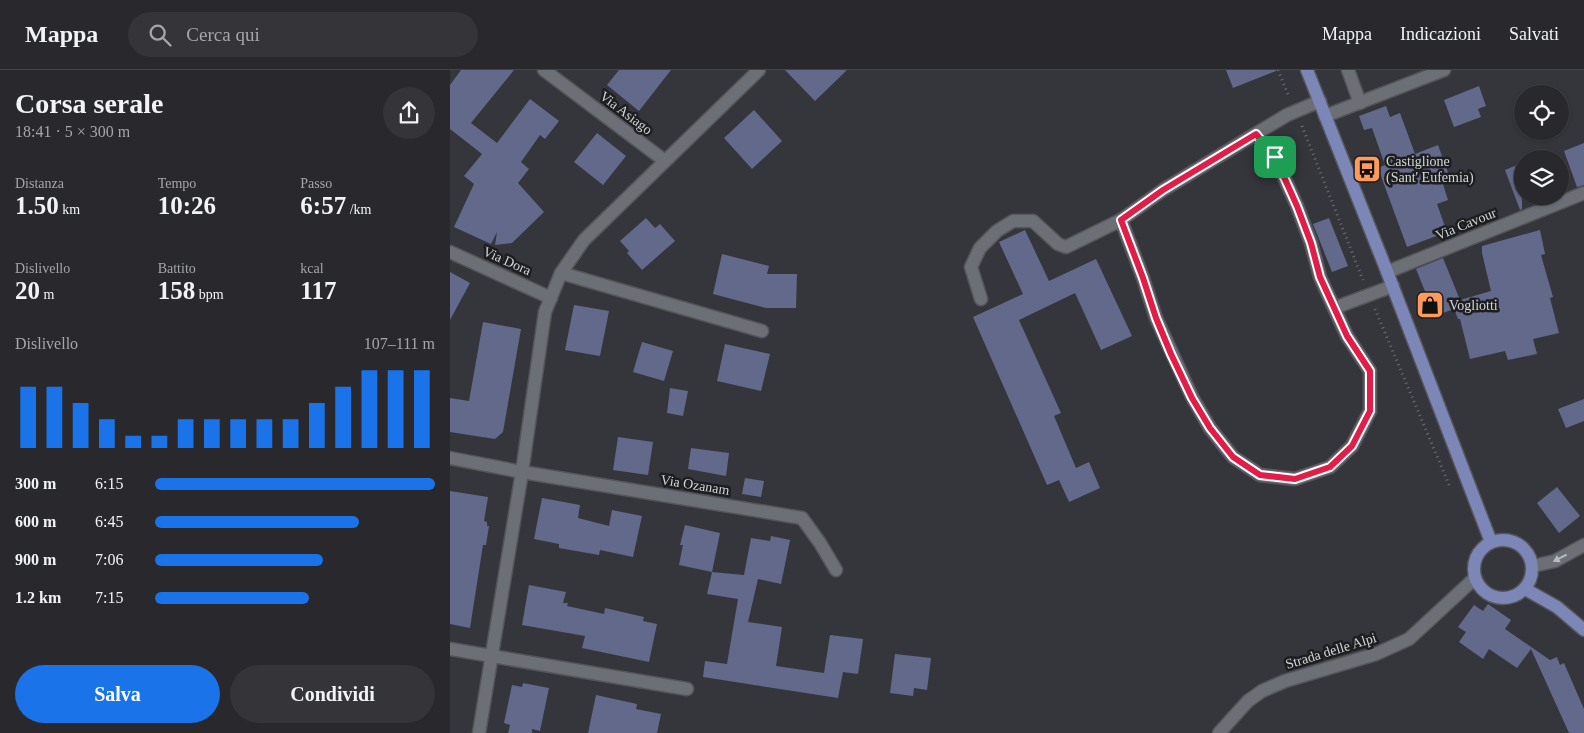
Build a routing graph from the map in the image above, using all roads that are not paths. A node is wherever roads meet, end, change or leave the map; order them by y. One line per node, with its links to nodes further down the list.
1 (544, 70): 10 (street, Via Asiago)
2 (759, 70): 10 (street)
3 (1307, 70): 6 (main road)
4 (1348, 70): 7 (street)
5 (1444, 70): 7 (street)
6 (1320, 101): 8 (main road); 9 (street)
7 (1360, 102): 8 (street)
8 (1325, 116): 14 (main road)
9 (1256, 134): 12 (street); 19 (street)
10 (665, 161): 15 (street)
11 (1584, 193): 14 (street, Via Cavour)
12 (1121, 220): 18 (street); 19 (street)
13 (450, 252): 17 (street, Via Dora)
14 (1387, 272): 16 (main road)
15 (561, 273): 17 (street); 20 (street)
16 (1393, 286): 19 (street); 23 (main road)
17 (551, 298): 22 (street)
18 (981, 299)
19 (1334, 308)
20 (762, 331)
21 (450, 458): 22 (street, Via Ozanam)
22 (522, 472): 26 (street, Via Ozanam); 31 (street)
23 (1491, 542): 25 (main road); 27 (main road)
24 (1584, 544): 25 (street, one-way to 25)
25 (1533, 566): 28 (main road)
26 (836, 570)
27 (1475, 578): 28 (main road); 34 (street, Strada delle Alpi)
28 (1525, 589): 29 (main road)
29 (1584, 630)
30 (450, 649): 31 (street)
31 (492, 655): 32 (street); 33 (street)
32 (687, 689)
33 (479, 733)
34 (1220, 733)

